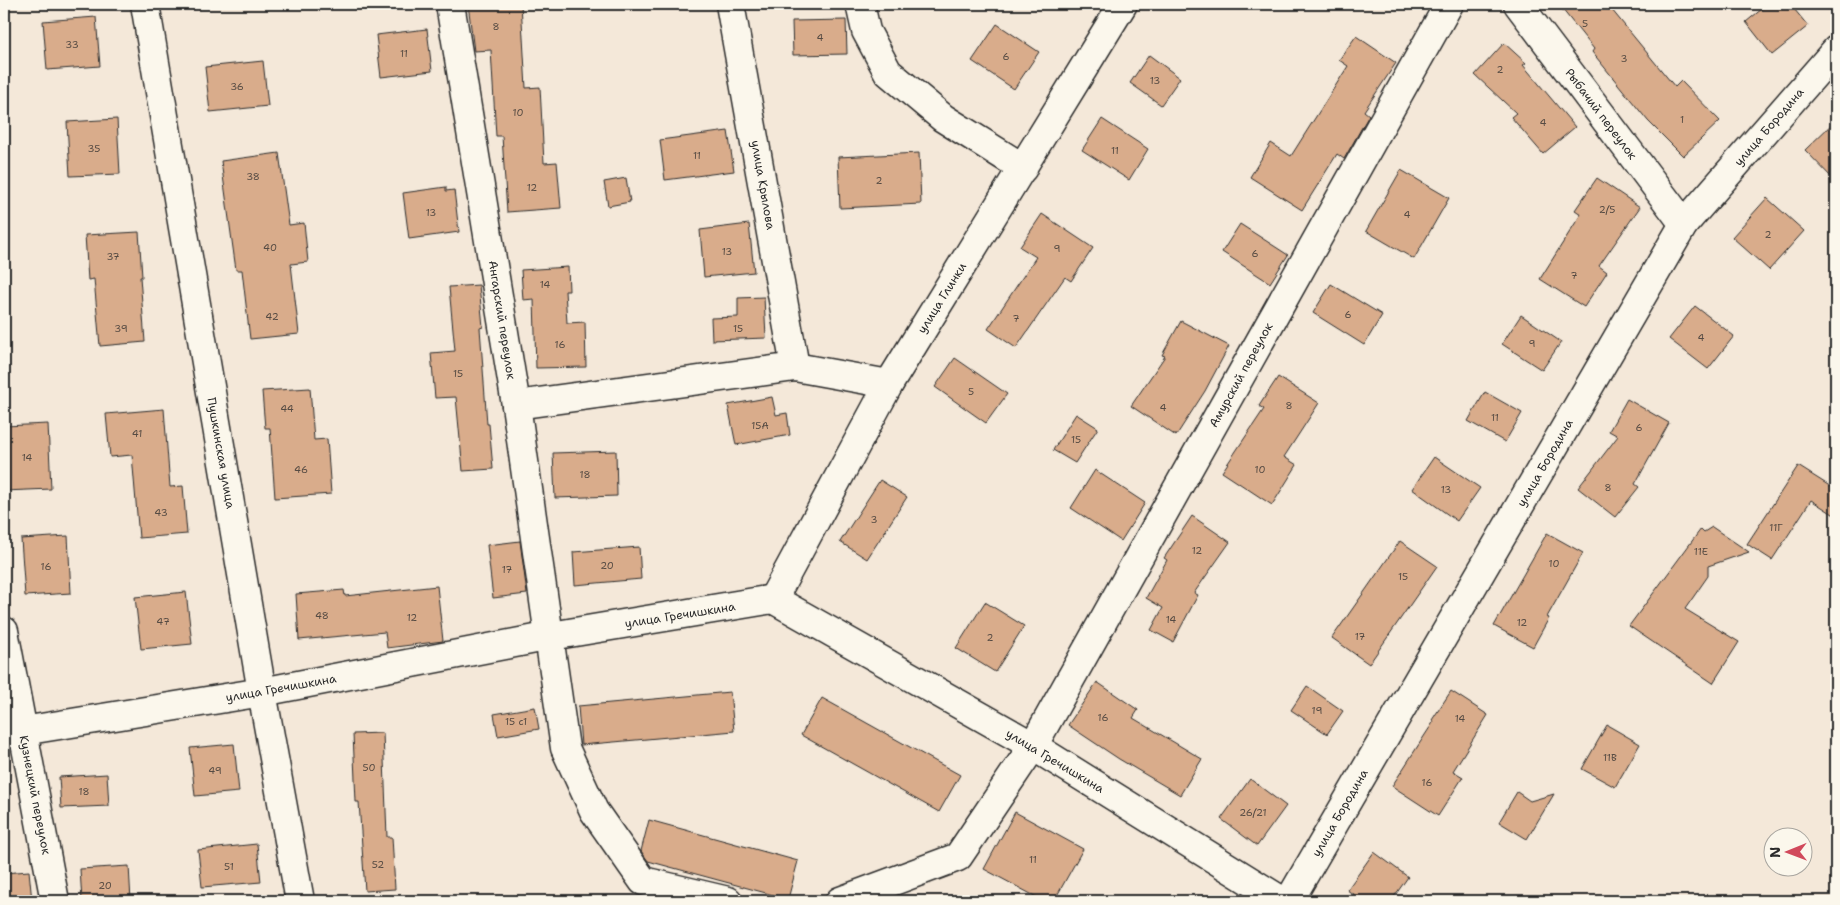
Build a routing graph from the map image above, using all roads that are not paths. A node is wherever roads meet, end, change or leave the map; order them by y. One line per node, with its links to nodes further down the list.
1 (145, 4): 17 (street, Пушкинская улица)
2 (450, 4): 13 (street, Ангарский переулок)
3 (730, 4): 11 (street, улица Крылова)
4 (860, 4): 9 (street)
5 (1123, 4): 9 (street, улица Глинки)
6 (1449, 4): 19 (street, Амурский переулок)
7 (1518, 4): 10 (street, Рыбачий переулок)
8 (1836, 50): 10 (street, улица Бородина)
9 (1023, 168): 12 (street, улица Глинки)
10 (1684, 224): 25 (street, улица Бородина)
11 (795, 367): 12 (street); 13 (street)
12 (889, 384): 14 (street, улица Глинки)
13 (516, 405): 16 (street, Ангарский переулок)
14 (773, 599): 16 (street, улица Гречишкина); 19 (street, улица Гречишкина)
15 (4, 631): 18 (street, Кузнецкий переулок)
16 (550, 636): 17 (street, улица Гречишкина); 22 (street, Ангарский переулок)
17 (262, 692): 18 (street, улица Гречишкина); 21 (street, Пушкинская улица)
18 (14, 732): 20 (street, Кузнецкий переулок)
19 (1033, 746): 23 (street, Амурский переулок); 24 (street, улица Гречишкина)
20 (55, 901)
21 (300, 901)
22 (728, 901)
23 (840, 901)
24 (1282, 901)
25 (1289, 901)

